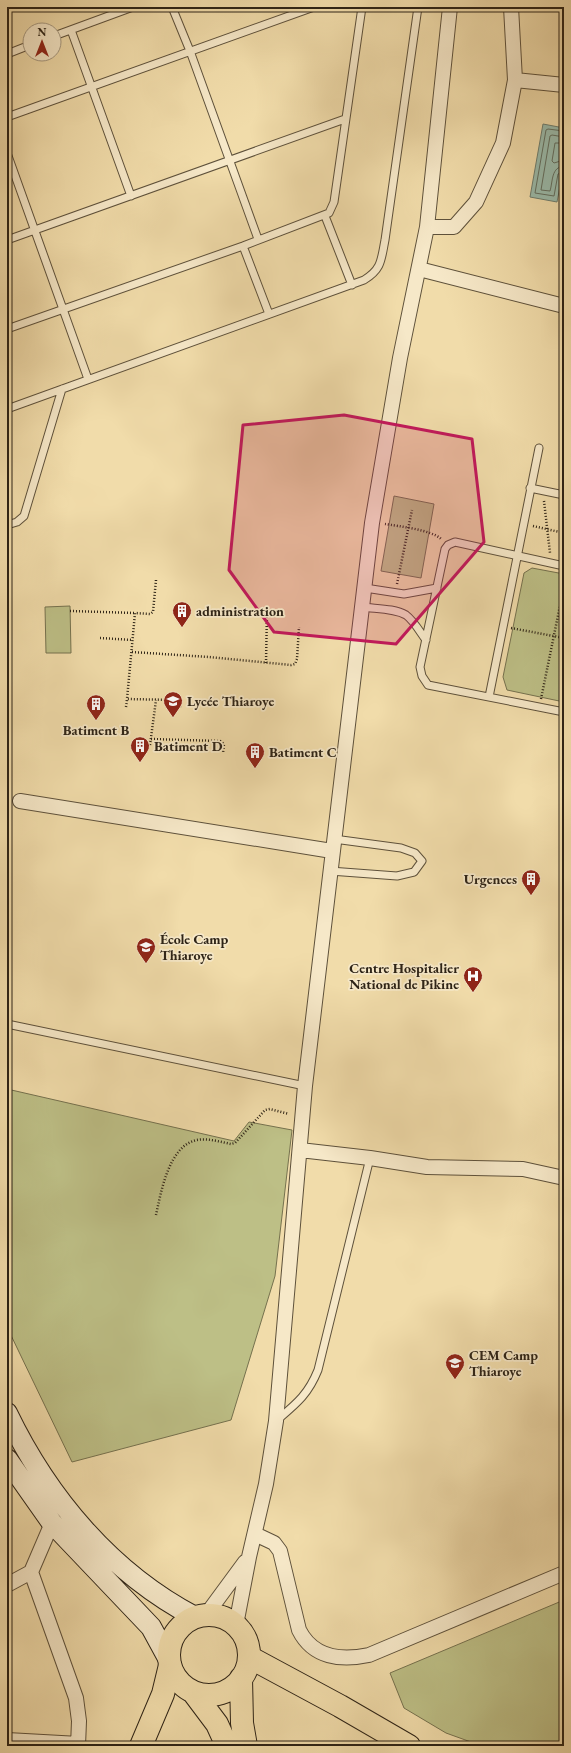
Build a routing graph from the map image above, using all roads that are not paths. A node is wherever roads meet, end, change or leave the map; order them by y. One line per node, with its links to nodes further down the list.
1 (133, 7): 8 (lane)
2 (172, 7): 11 (lane)
3 (314, 7): 11 (lane)
4 (362, 7): 17 (lane)
5 (418, 7): 28 (lane)
6 (450, 7): 22 (street)
7 (511, 7): 13 (street)
8 (71, 30): 9 (lane); 15 (lane)
9 (62, 33)
10 (22, 48): 12 (lane)
11 (190, 51): 15 (lane); 19 (lane)
12 (7, 54)
13 (515, 80): 14 (street); 22 (street)
14 (564, 85)
15 (92, 87): 16 (lane); 20 (lane)
16 (7, 117)
17 (345, 119): 19 (lane); 21 (lane)
18 (7, 153): 23 (lane)
19 (230, 160): 20 (lane); 24 (lane)
20 (131, 196): 23 (lane)
21 (325, 216): 24 (lane); 28 (lane)
22 (427, 228): 27 (street)
23 (35, 230): 25 (lane); 30 (lane)
24 (258, 239): 26 (lane)
25 (7, 240)
26 (243, 246): 30 (lane); 31 (lane)
27 (419, 269): 29 (street); 42 (street)
28 (352, 285): 31 (lane)
29 (564, 306)
30 (62, 310): 32 (lane); 33 (lane)
31 (269, 314): 33 (lane)
32 (7, 329)
33 (88, 379): 34 (lane)
34 (62, 389): 35 (lane); 39 (lane)
35 (7, 409)
36 (539, 448): 37 (lane)
37 (530, 488): 38 (lane); 40 (lane)
38 (564, 495)
39 (7, 525)
40 (516, 555): 41 (lane); 43 (lane); 46 (lane)
41 (564, 566)
42 (365, 588): 43 (lane); 44 (street)
43 (437, 588): 45 (lane)
44 (362, 607): 45 (lane); 49 (street)
45 (426, 640): 46 (lane)
46 (489, 697): 47 (lane)
47 (564, 712)
48 (20, 801): 49 (street)
49 (333, 845): 50 (street); 50 (lane)
50 (330, 871): 52 (street)
51 (7, 1024): 52 (lane)
52 (305, 1086): 53 (street)
53 (300, 1150): 54 (street); 57 (street)
54 (370, 1158): 55 (street); 57 (lane)
55 (564, 1178)
56 (7, 1413): 65 (main road)
57 (276, 1421): 60 (street)
58 (7, 1459): 59 (main road)
59 (52, 1522): 62 (street); 68 (main road)
60 (255, 1534): 61 (street); 63 (street)
61 (248, 1557): 65 (street); 66 (street)
62 (31, 1572): 64 (street); 72 (street)
63 (564, 1573)
64 (7, 1585)
65 (201, 1616): 66 (main road); 68 (main road)
66 (236, 1625): 67 (main road)
67 (249, 1657): 69 (main road); 76 (main road)
68 (169, 1662): 70 (main road); 73 (main road)
69 (241, 1678): 70 (main road); 75 (main road)
70 (193, 1692): 74 (main road)
71 (7, 1740): 72 (street)
72 (78, 1745)
73 (141, 1746)
74 (227, 1746)
75 (246, 1746)
76 (409, 1746)

